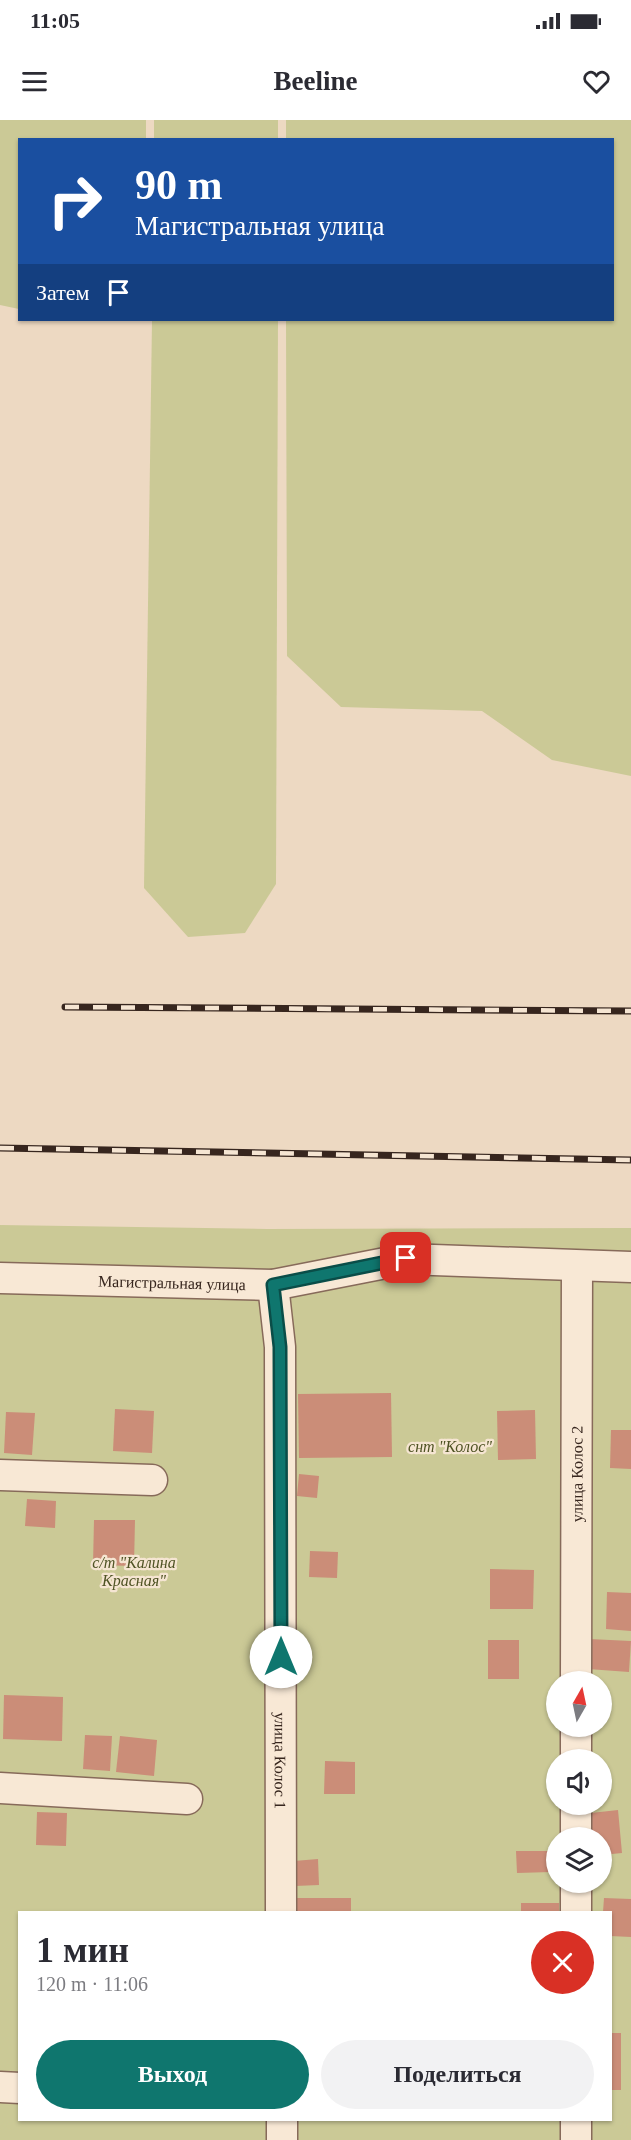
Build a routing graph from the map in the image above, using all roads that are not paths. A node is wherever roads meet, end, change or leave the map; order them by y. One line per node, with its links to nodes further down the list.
1 (576, 1266): 2 (street, Магистральная улица); 4 (street, Магистральная улица); 7 (street, улица Колос 2)
2 (631, 1267)
3 (0, 1278): 4 (street, Магистральная улица)
4 (273, 1285): 11 (street, улица Колос 1)
5 (0, 1475): 6 (street)
6 (152, 1480)
7 (576, 1671)
8 (0, 1788): 9 (street)
9 (187, 1799)
10 (576, 1893): 12 (street)
11 (281, 1911)
12 (576, 1911)
13 (0, 2086): 14 (street)
14 (18, 2088)
15 (282, 2121): 17 (street)
16 (576, 2121): 18 (street)
17 (282, 2140)
18 (576, 2140)

